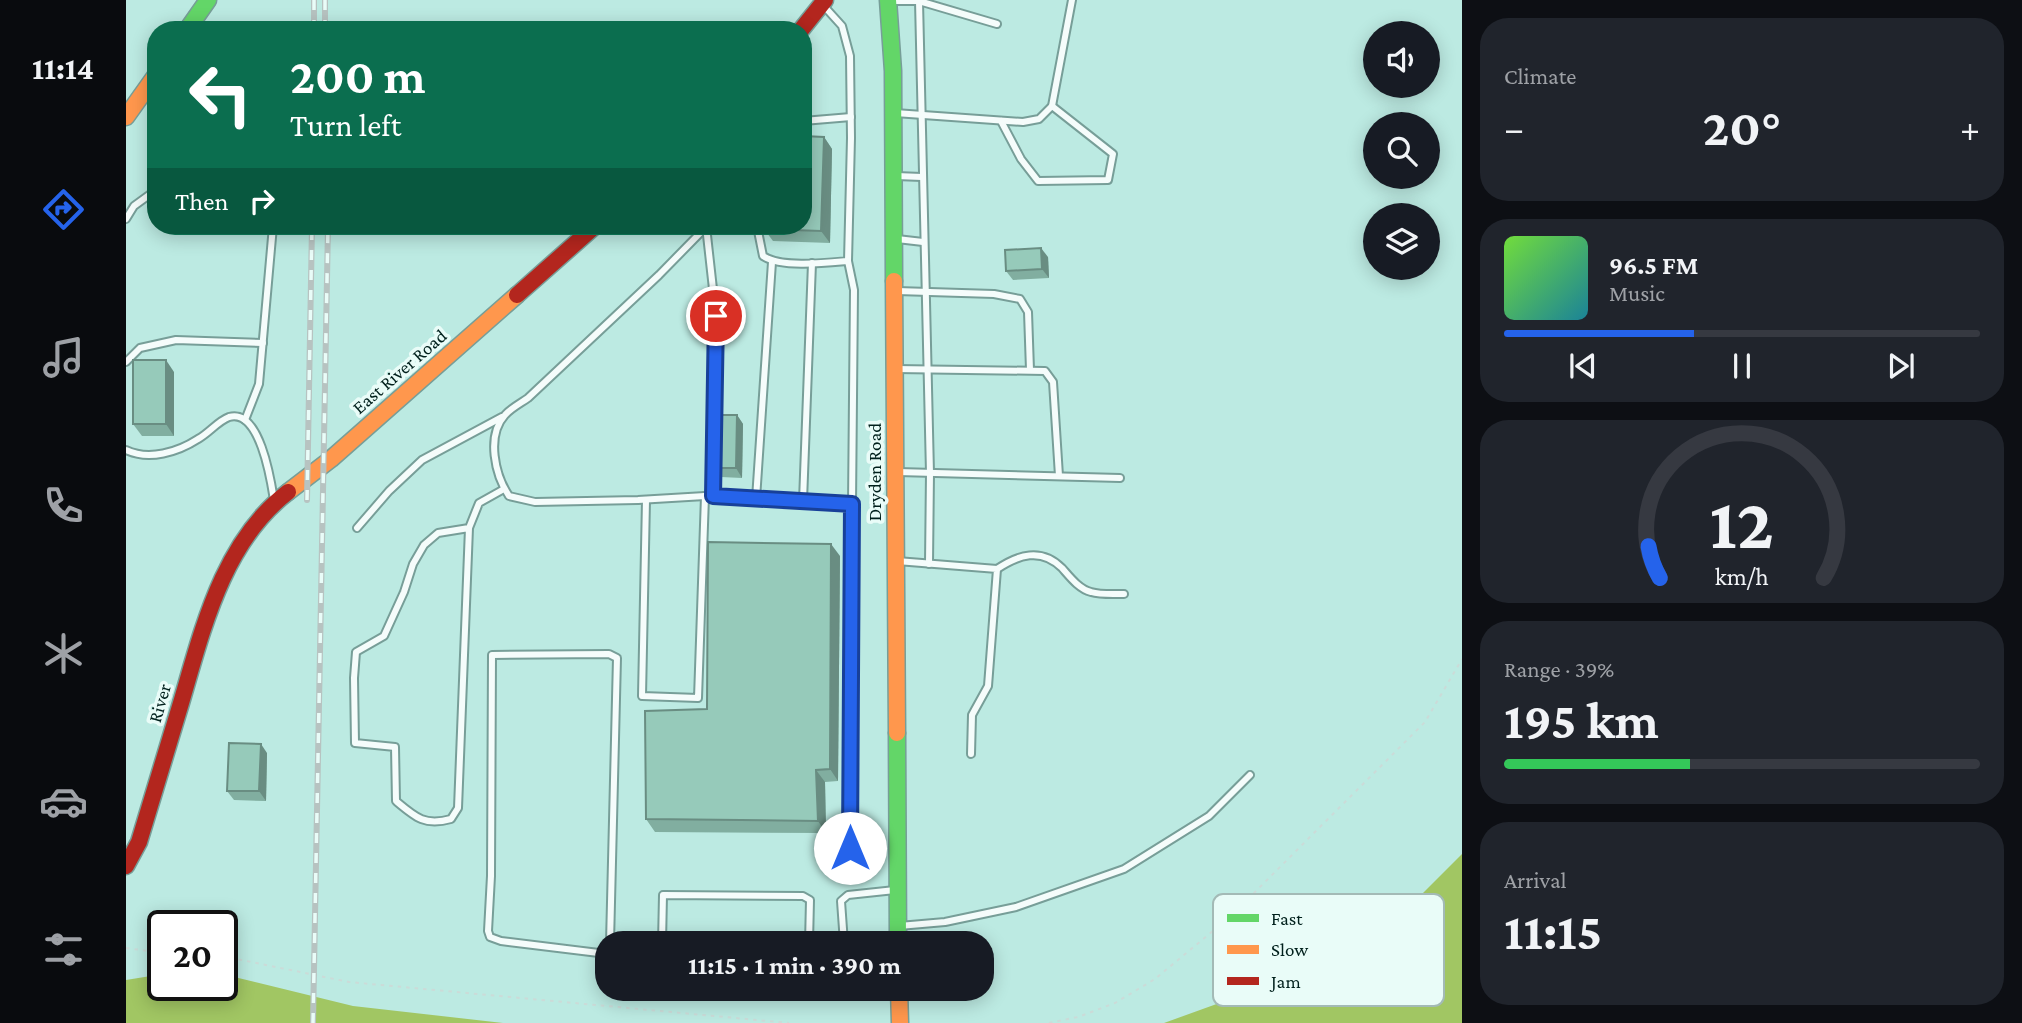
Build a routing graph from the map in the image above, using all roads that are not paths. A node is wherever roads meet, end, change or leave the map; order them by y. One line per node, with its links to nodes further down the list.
1 (208, 0): 6 (main road)
2 (1072, 0): 10 (lane)
3 (888, 1): 4 (lane); 11 (main road, Dryden Road)
4 (919, 1): 8 (lane); 12 (lane)
5 (824, 2): 7 (main road); 14 (lane)
6 (193, 21)
7 (808, 21)
8 (997, 24)
9 (147, 88): 13 (main road)
10 (1052, 106): 16 (lane); 16 (lane)
11 (893, 113): 12 (lane); 17 (main road, Dryden Road)
12 (921, 115): 16 (lane); 18 (lane)
13 (126, 117)
14 (851, 117): 15 (lane); 28 (lane)
15 (812, 120)
16 (1001, 121)
17 (893, 176): 18 (lane); 26 (main road, Dryden Road)
18 (922, 177): 27 (lane)
19 (147, 197): 20 (lane)
20 (126, 219)
21 (271, 235): 33 (lane)
22 (585, 235): 50 (main road, East River Road)
23 (697, 235): 38 (lane)
24 (707, 235): 46 (lane)
25 (759, 235): 29 (lane)
26 (894, 239): 27 (lane); 31 (main road, Dryden Road)
27 (923, 242): 32 (lane)
28 (848, 261): 30 (lane); 51 (lane)
29 (772, 262): 30 (lane); 47 (lane)
30 (812, 263): 49 (lane)
31 (894, 291): 32 (lane); 35 (main road, Dryden Road)
32 (925, 292): 36 (lane); 37 (lane)
33 (262, 343): 34 (lane); 39 (lane)
34 (126, 362)
35 (894, 369): 36 (lane); 41 (main road, Dryden Road)
36 (927, 369): 37 (lane); 42 (lane)
37 (1030, 370): 43 (lane)
38 (504, 416): 45 (lane); 52 (lane)
39 (245, 420): 40 (lane); 50 (lane)
40 (126, 450)
41 (894, 472): 42 (lane); 55 (main road, Dryden Road)
42 (930, 473): 43 (lane); 56 (lane)
43 (1059, 476): 44 (lane)
44 (1120, 478)
45 (504, 489): 48 (lane); 53 (lane)
46 (709, 496): 47 (lane); 48 (lane); 48 (lane)
47 (756, 499): 49 (lane)
48 (646, 500)
49 (803, 501): 51 (lane)
50 (275, 502): 54 (main road, East River Road)
51 (852, 504): 61 (lane)
52 (357, 528)
53 (469, 528): 53 (lane)
54 (235, 553): 62 (main road, River)
55 (895, 561): 56 (lane); 63 (main road, Dryden Road)
56 (929, 564): 57 (lane)
57 (997, 569): 58 (lane); 59 (lane)
58 (1124, 594)
59 (971, 754)
60 (1250, 775): 64 (lane)
61 (850, 848)
62 (126, 866)
63 (896, 890): 64 (main road, Dryden Road); 68 (lane)
64 (897, 926): 69 (main road, Dryden Road)
65 (610, 931): 70 (lane)
66 (662, 931): 67 (lane)
67 (809, 931)
68 (843, 931)
69 (897, 931)
70 (595, 952)
71 (899, 1001): 72 (main road)
72 (900, 1023)

